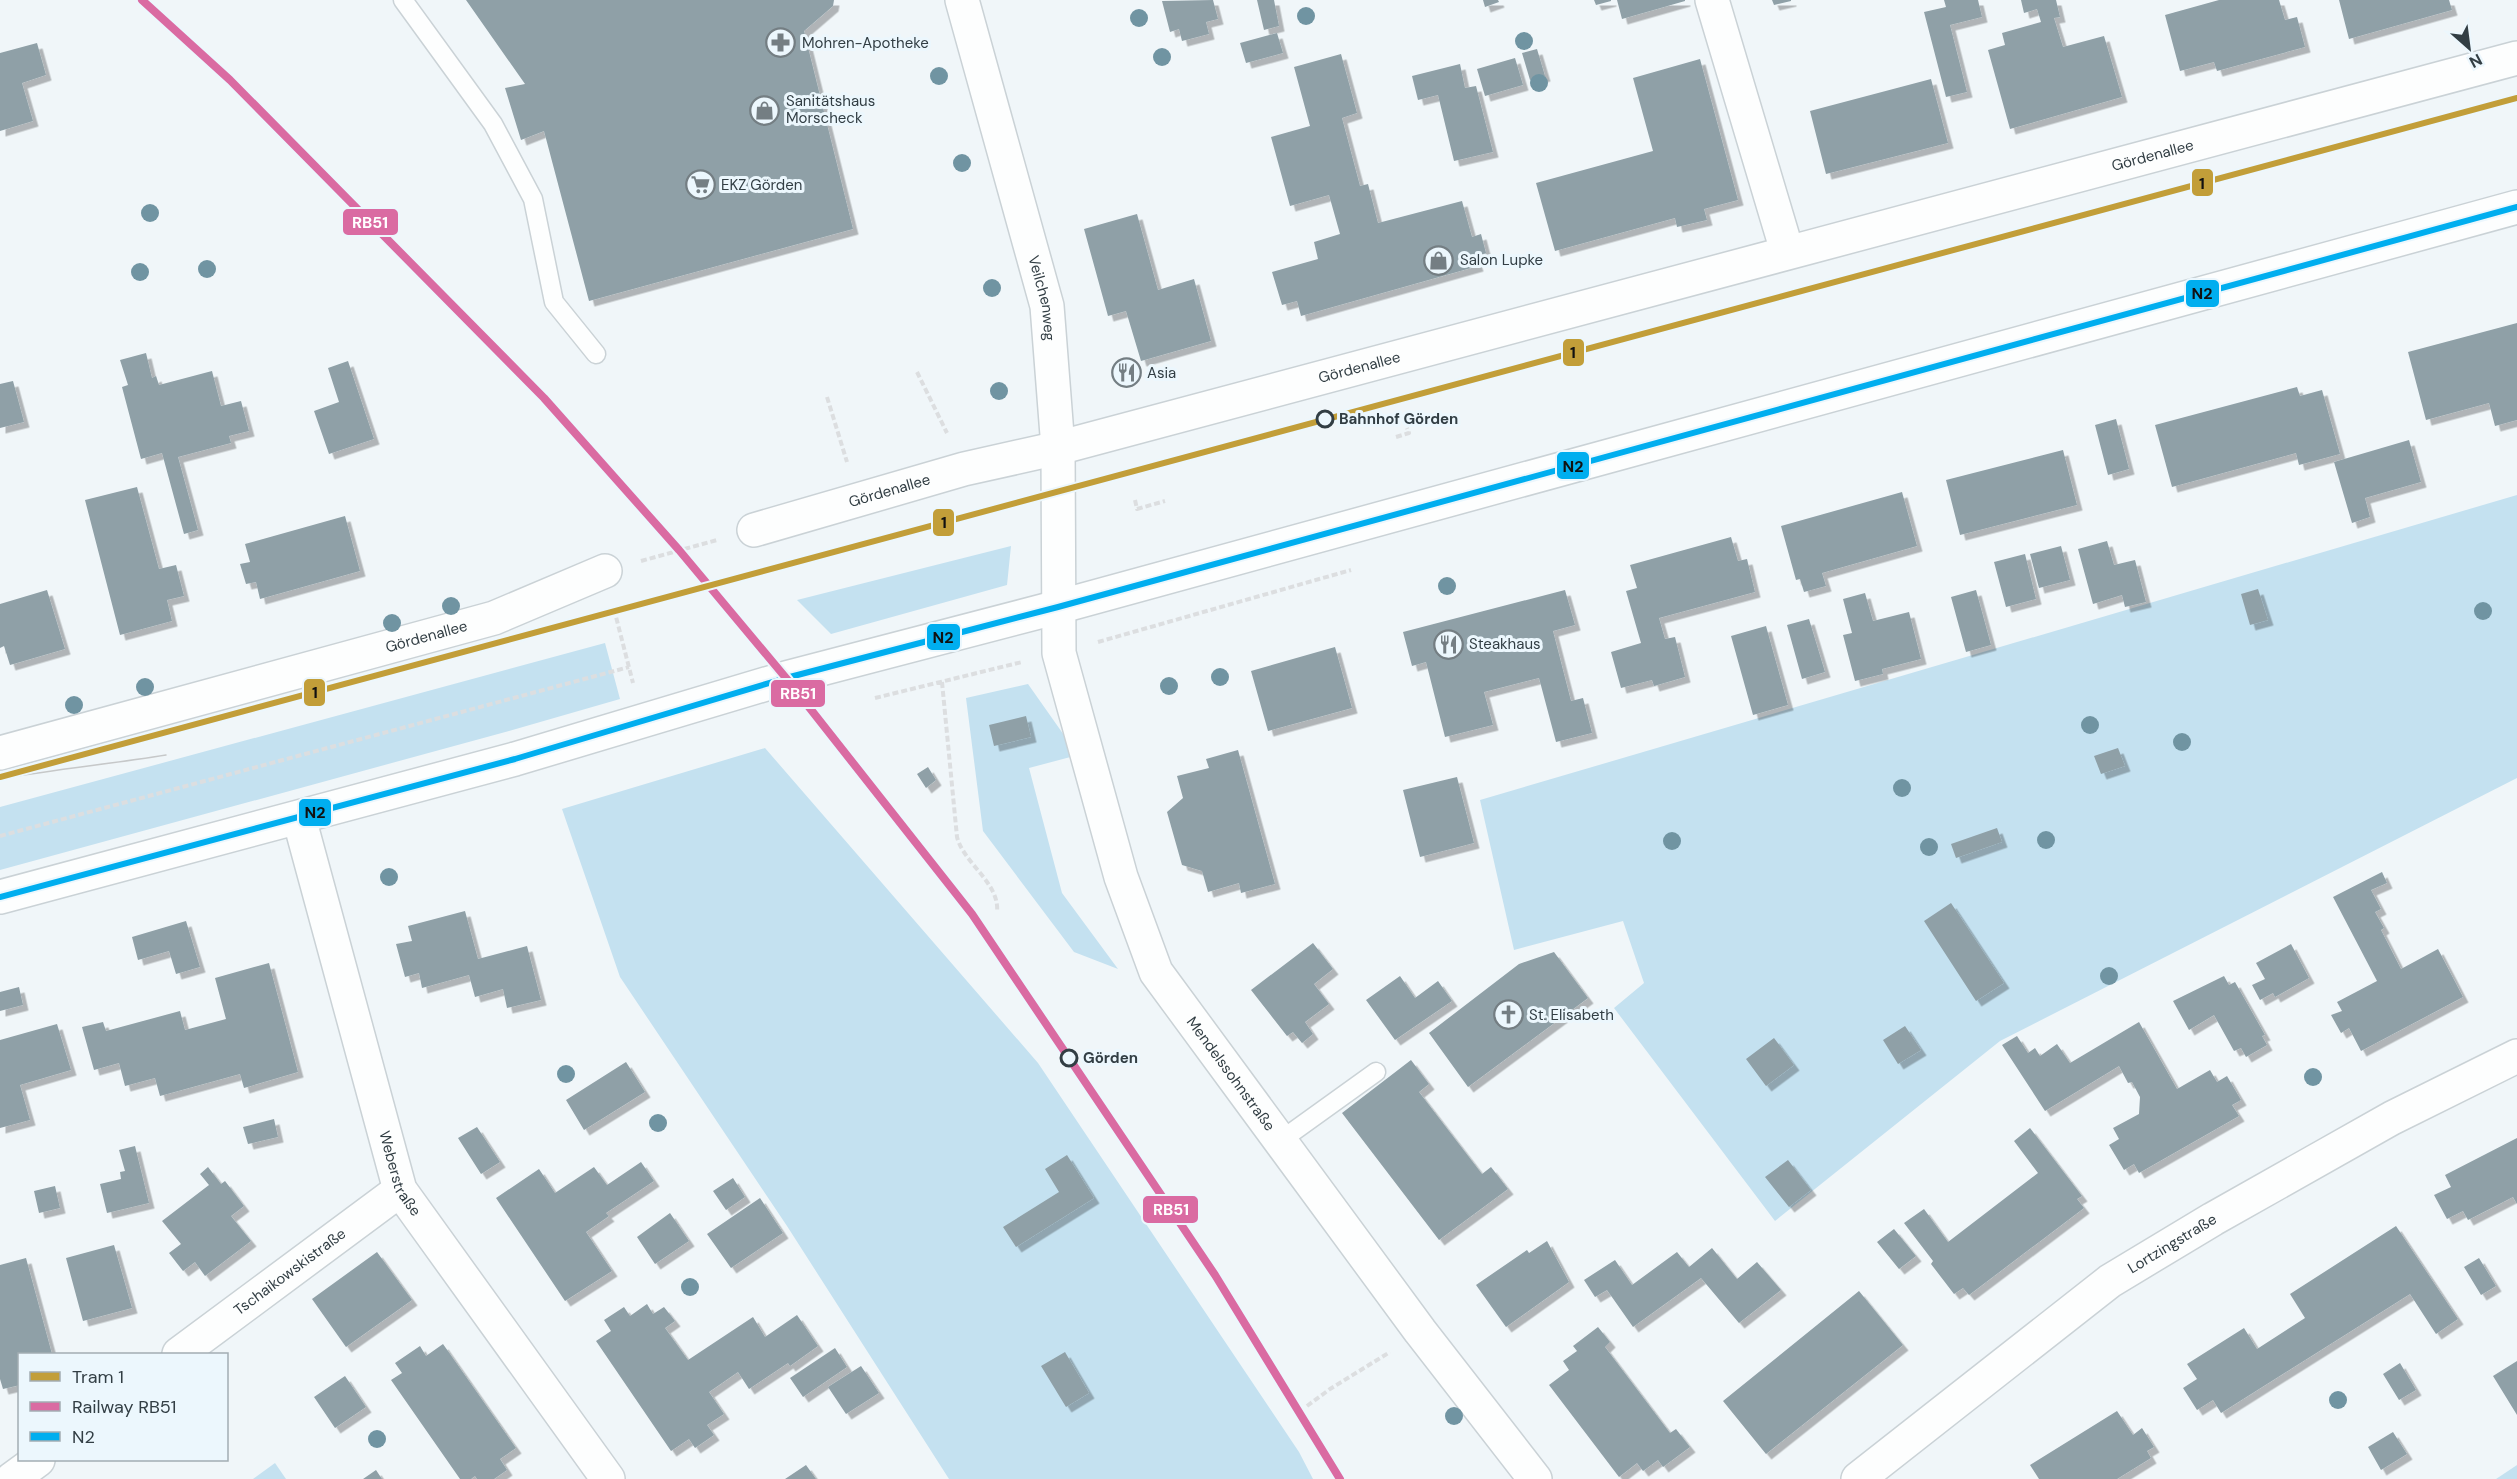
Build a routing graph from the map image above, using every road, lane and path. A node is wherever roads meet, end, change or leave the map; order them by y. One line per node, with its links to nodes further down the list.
1 (403, 0): 7 (lane)
2 (962, 0): 12 (street, Veilchenweg)
3 (1712, 0): 6 (street)
4 (2517, 58): 6 (street, Gördenallee)
5 (2517, 207): 19 (street)
6 (1787, 251): 12 (street, Gördenallee)
7 (596, 354)
8 (917, 372): 13 (path)
9 (828, 396): 14 (path)
10 (1407, 428): 11 (path)
11 (1396, 437)
12 (1058, 448): 13 (street, Gördenallee); 19 (street, Veilchenweg)
13 (964, 469): 14 (street, Gördenallee)
14 (859, 500): 17 (street, Gördenallee)
15 (1135, 500): 16 (path)
16 (1165, 501)
17 (754, 530): 18 (path)
18 (605, 571): 20 (path); 23 (street, Gördenallee)
19 (1058, 607): 22 (street); 30 (street, Mendelssohnstraße)
20 (629, 667): 22 (path); 25 (path)
21 (942, 682): 27 (path)
22 (643, 722): 24 (street)
23 (0, 753)
24 (299, 818): 26 (street); 31 (street, Weberstraße)
25 (0, 836)
26 (0, 897)
27 (997, 912)
28 (2517, 1056): 39 (street, Lortzingstraße)
29 (1376, 1072): 30 (lane)
30 (1280, 1141): 32 (street, Mendelssohnstraße)
31 (400, 1190): 33 (street, Tschaikowskistraße); 37 (street, Weberstraße)
32 (1420, 1331): 34 (path); 38 (street, Mendelssohnstraße)
33 (180, 1353)
34 (1307, 1407)
35 (37, 1461): 36 (street)
36 (12, 1479)
37 (608, 1479)
38 (1535, 1479)
39 (1858, 1479)

